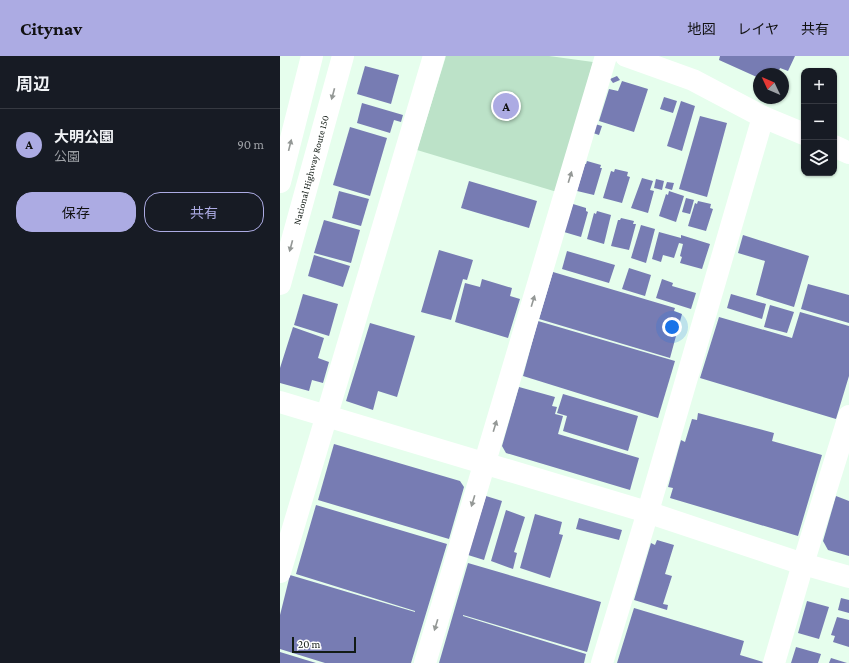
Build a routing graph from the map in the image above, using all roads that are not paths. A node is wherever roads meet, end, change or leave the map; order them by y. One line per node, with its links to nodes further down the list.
1 (312, 56): 10 (main road, one-way to 1)
2 (343, 56): 11 (main road, National Highway Route 150, one-way to 11)
3 (434, 56): 13 (main road)
4 (606, 56): 15 (main road, one-way to 4)
5 (626, 56): 6 (main road)
6 (763, 117): 7 (main road); 16 (main road)
7 (801, 133)
8 (837, 147): 9 (main road)
9 (849, 153)
10 (280, 182)
11 (280, 284)
12 (280, 402): 13 (main road)
13 (327, 416): 15 (main road); 18 (main road)
14 (849, 416): 17 (main road)
15 (484, 463): 16 (main road); 20 (main road, one-way to 20)
16 (647, 512): 17 (main road); 21 (main road)
17 (803, 564): 19 (main road); 22 (main road)
18 (280, 572)
19 (849, 577)
20 (425, 663)
21 (602, 663)
22 (774, 663)

